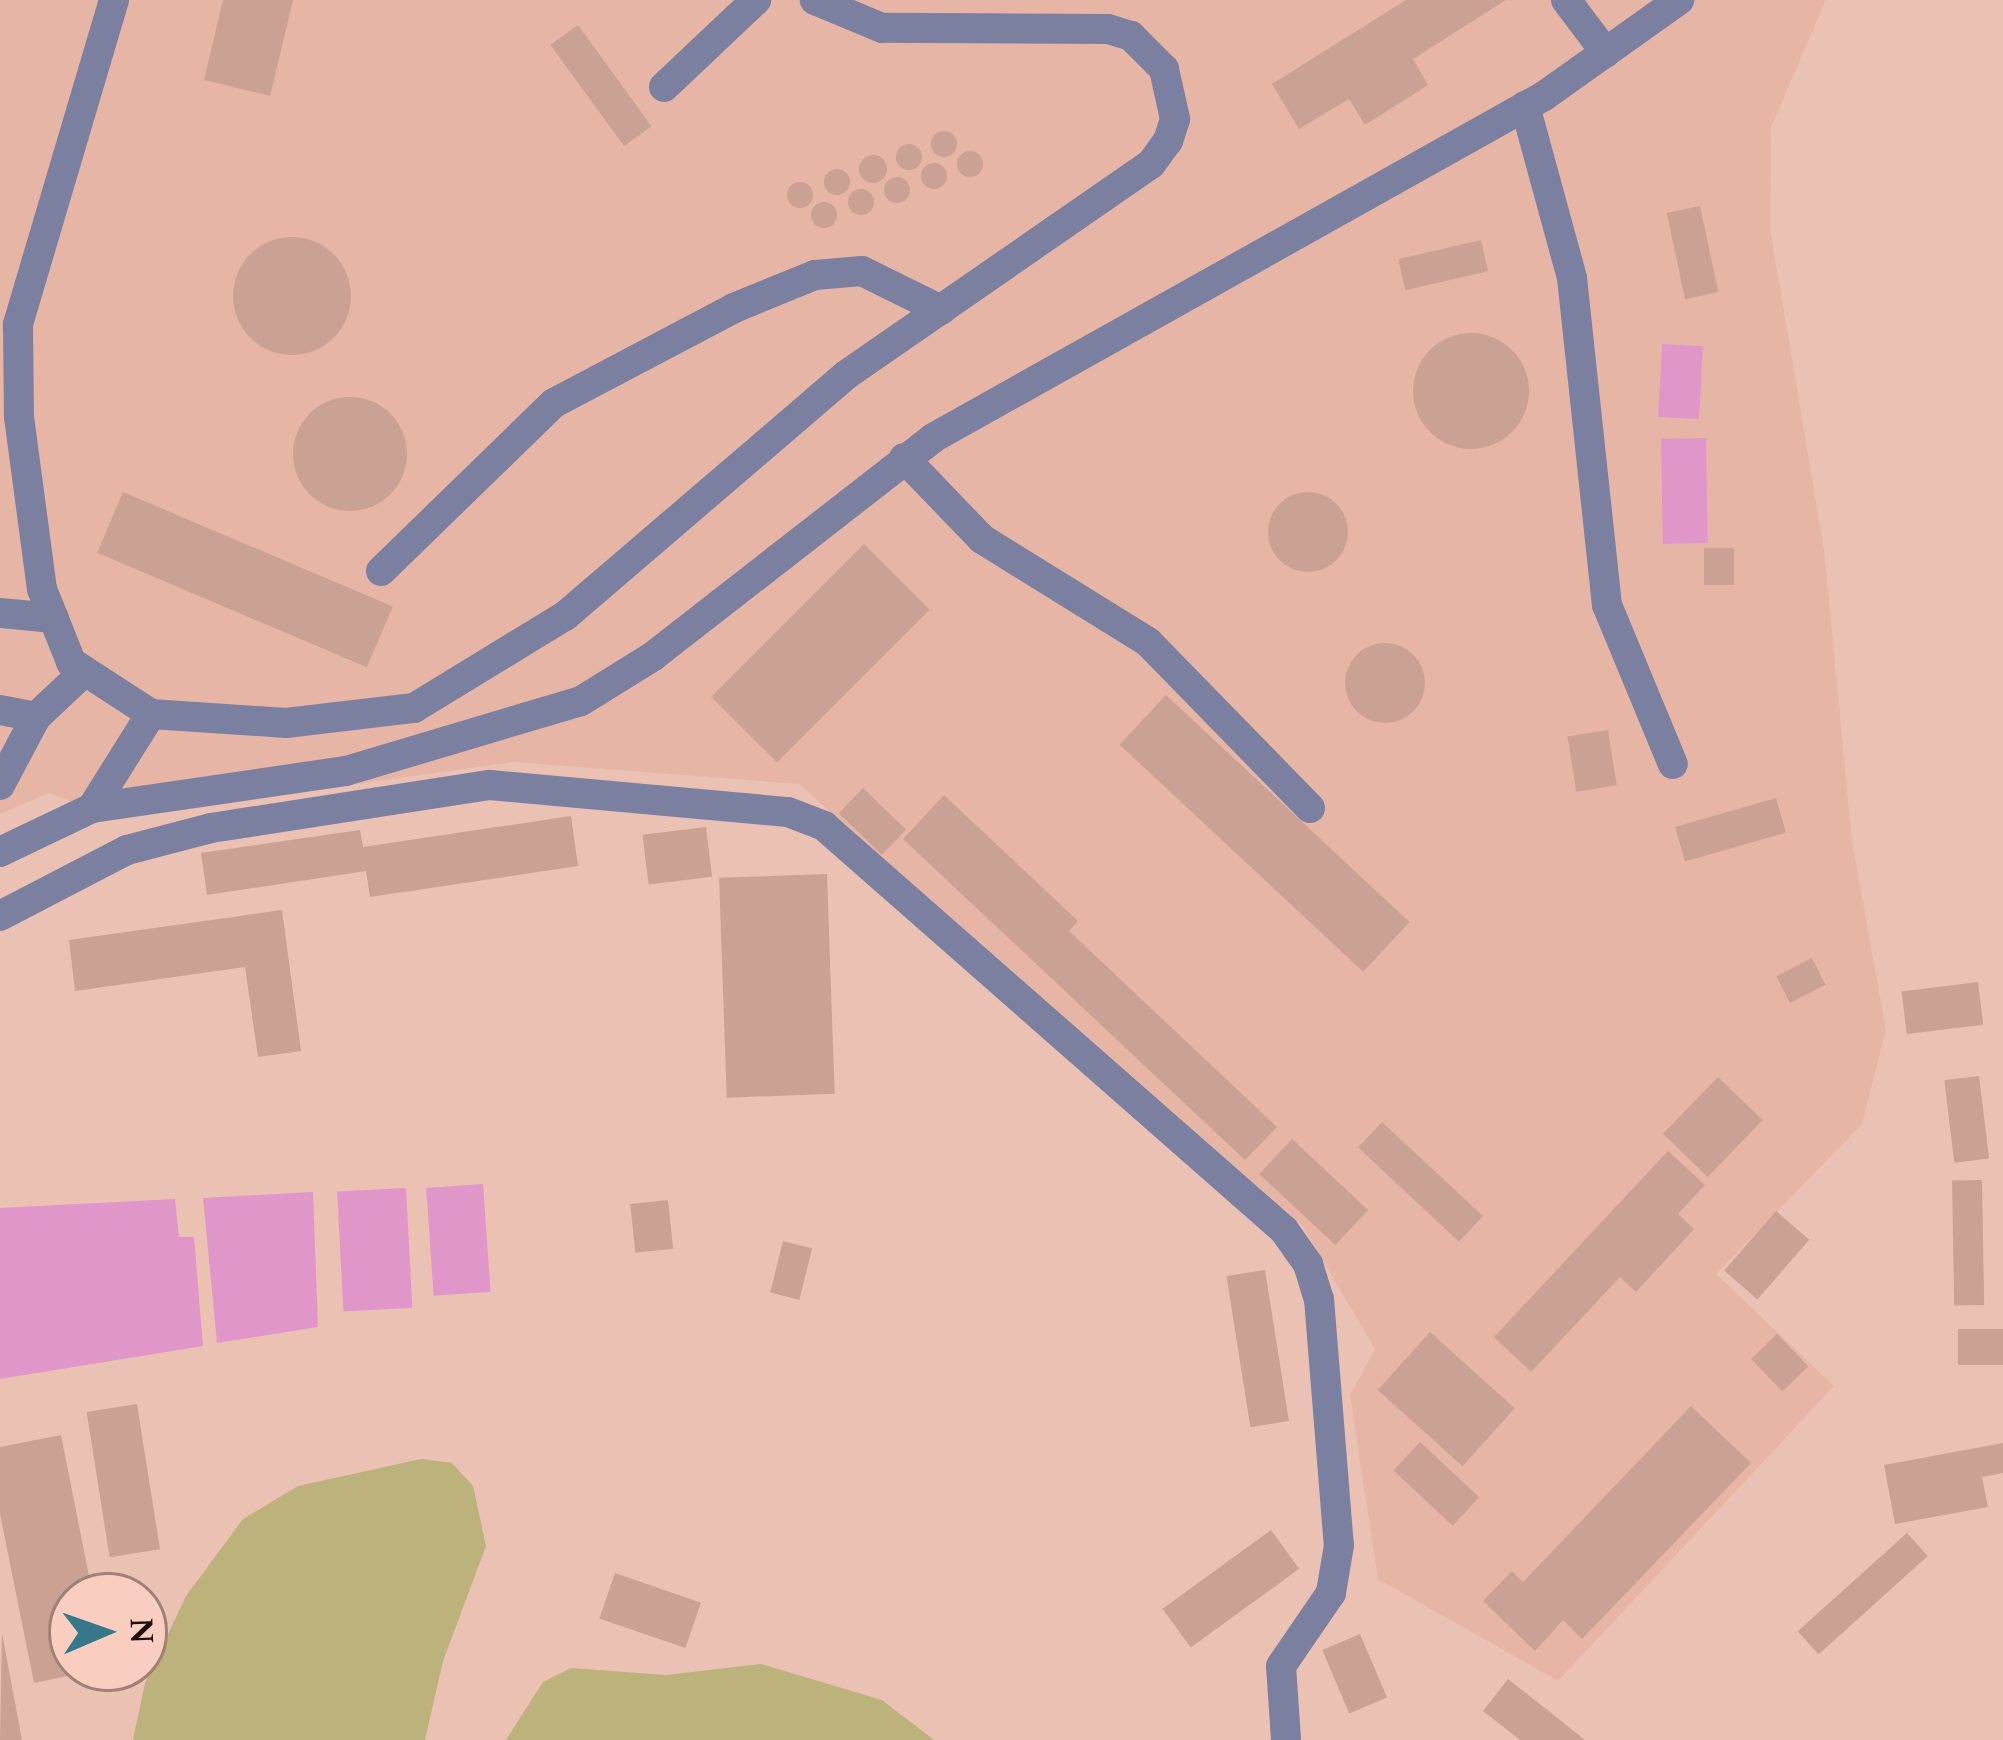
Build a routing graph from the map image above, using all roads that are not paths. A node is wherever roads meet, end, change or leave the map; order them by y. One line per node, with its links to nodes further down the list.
1 (115, 0): 13 (street)
2 (756, 0): 7 (street)
3 (815, 0): 9 (street)
4 (1566, 0): 6 (street)
5 (1678, 0): 6 (street)
6 (1606, 53): 8 (street)
7 (664, 87)
8 (1526, 106): 10 (street); 18 (street)
9 (941, 310): 11 (street); 16 (street)
10 (904, 458): 20 (street); 21 (street)
11 (381, 571)
12 (0, 613): 13 (street)
13 (54, 618): 14 (street)
14 (85, 671): 16 (street); 17 (street)
15 (0, 710): 17 (street)
16 (151, 714): 20 (street)
17 (36, 717): 19 (street)
18 (1673, 764)
19 (0, 785)
20 (92, 808): 22 (street)
21 (1310, 808)
22 (0, 852)
23 (0, 916): 24 (street)
24 (1286, 1740)

